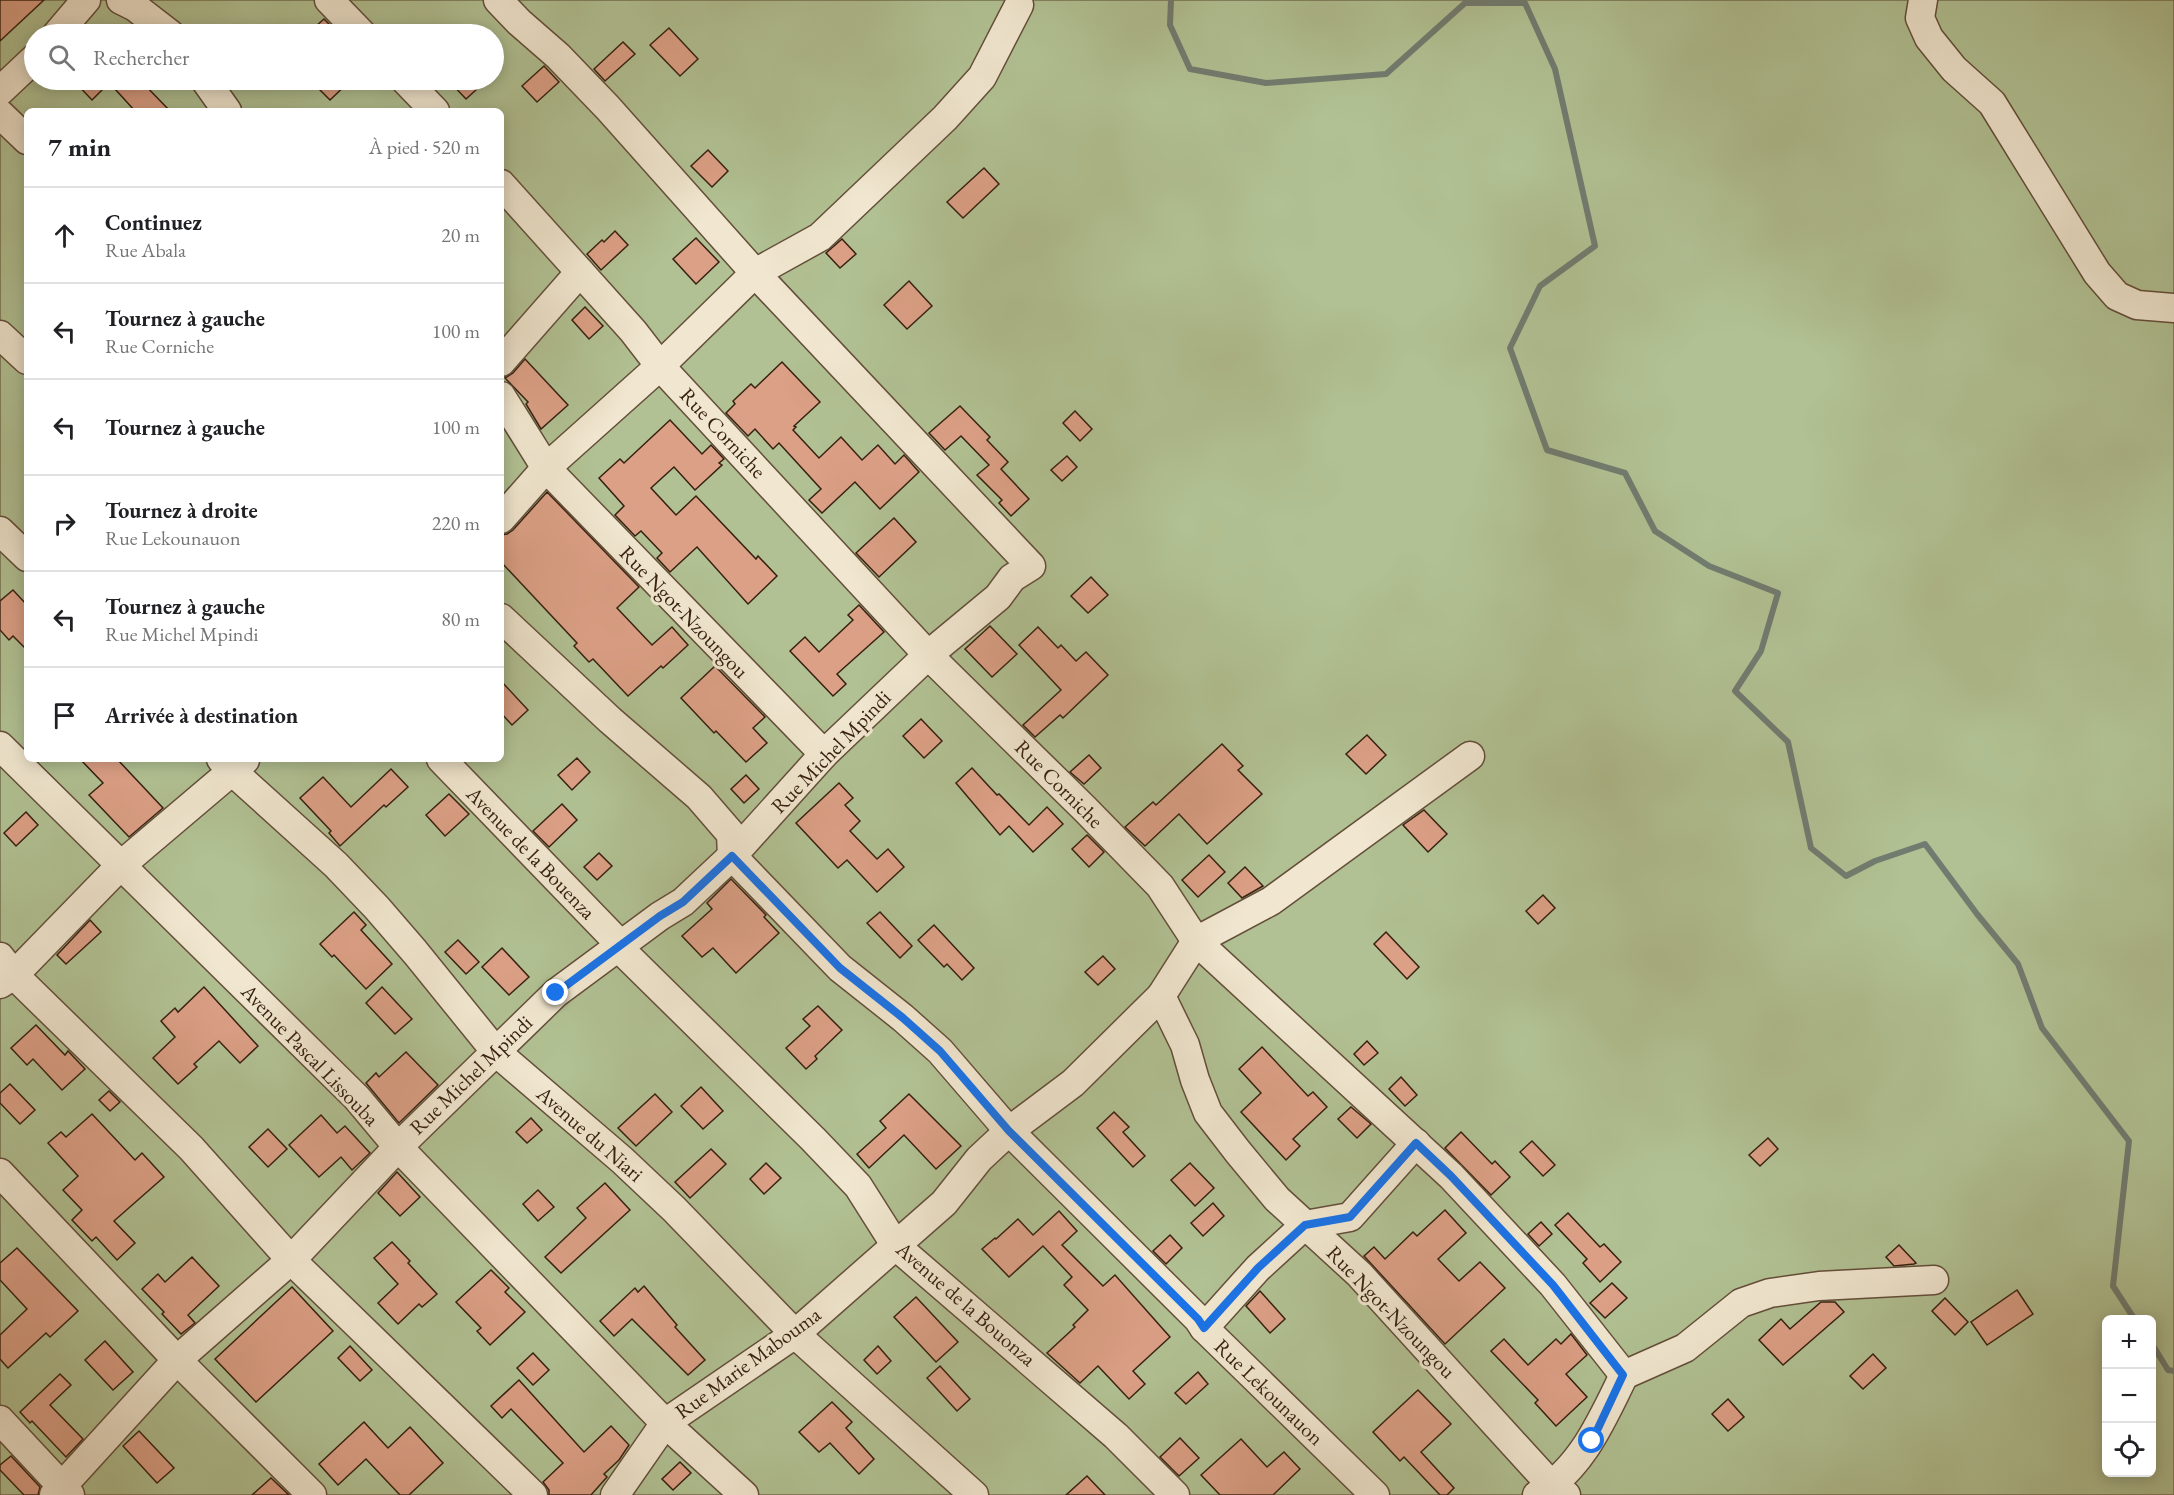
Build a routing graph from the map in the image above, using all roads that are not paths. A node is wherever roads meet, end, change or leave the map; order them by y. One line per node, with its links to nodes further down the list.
1 (86, 0): 7 (street)
2 (121, 0): 8 (street)
3 (329, 0): 9 (street)
4 (498, 0): 20 (street)
5 (1923, 0): 21 (street)
6 (1019, 5): 20 (street)
7 (66, 24)
8 (158, 24)
9 (352, 24)
10 (24, 68): 13 (street)
11 (212, 90): 14 (street)
12 (415, 90): 15 (street)
13 (0, 92)
14 (224, 108)
15 (432, 108)
16 (0, 114): 17 (street)
17 (24, 137)
18 (504, 187): 19 (street, Rue Corniche)
19 (580, 272): 23 (street); 25 (street, Rue Corniche)
20 (755, 273): 25 (street); 32 (street, Rue Michel Mpindi)
21 (2174, 308)
22 (0, 335): 24 (street)
23 (505, 350)
24 (24, 357)
25 (660, 366): 27 (street); 32 (street, Rue Corniche)
26 (504, 401): 27 (street, Rue Ngot-Nzoungou)
27 (546, 468): 28 (street); 33 (street, Rue Ngot-Nzoungou)
28 (504, 516)
29 (0, 531): 30 (street)
30 (24, 554)
31 (504, 621): 38 (street)
32 (928, 655): 33 (street, Rue Michel Mpindi); 40 (street, Rue Corniche)
33 (824, 754): 38 (street, Rue Michel Mpindi)
34 (1470, 756): 40 (street)
35 (11, 758): 39 (street, Avenue Pascal Lissouba)
36 (444, 762): 41 (street, Avenue de la Bouenza)
37 (233, 763): 39 (street); 44 (street, Avenue du Niari)
38 (732, 856): 41 (street, Rue Michel Mpindi); 45 (street, Rue Lekounauon)
39 (120, 866): 42 (street); 47 (street, Avenue Pascal Lissouba)
40 (1196, 941): 43 (street, Rue Marie Mabouma); 46 (street, Rue Corniche)
41 (619, 948): 44 (street, Rue Michel Mpindi); 50 (street, Avenue de la Bouonza)
42 (5, 972): 51 (street)
43 (1161, 996): 45 (street, Rue Marie Mabouma); 49 (street, Rue Ngot-Nzoungou)
44 (495, 1052): 47 (street, Rue Michel Mpindi); 54 (street, Avenue du Niari)
45 (1009, 1131): 50 (street, Rue Marie Mabouma); 53 (street, Rue Lekounauon)
46 (1416, 1143): 49 (street); 56 (street, Rue Corniche)
47 (398, 1147): 51 (street, Rue Michel Mpindi); 58 (street, Avenue Pascal Lissouba)
48 (0, 1173): 55 (street)
49 (1305, 1225): 53 (street); 60 (street, Rue Ngot-Nzoungou)
50 (896, 1246): 54 (street, Rue Marie Mabouma); 66 (street, Avenue de la Bouonza)
51 (291, 1260): 55 (street, Rue Michel Mpindi); 62 (street)
52 (1934, 1280): 56 (street)
53 (1204, 1328): 67 (street, Rue Lekounauon)
54 (795, 1334): 58 (street, Rue Marie Mabouma); 65 (street, Avenue du Niari)
55 (177, 1360): 59 (street, Rue Michel Mpindi); 61 (street)
56 (1623, 1375): 60 (street)
57 (0, 1420): 59 (street)
58 (665, 1423): 63 (street, Rue Marie Mabouma); 64 (street, Avenue Pascal Lissouba)
59 (62, 1492)
60 (1552, 1492)
61 (312, 1495)
62 (533, 1495)
63 (615, 1495)
64 (744, 1495)
65 (974, 1495)
66 (1175, 1495)
67 (1375, 1495)

